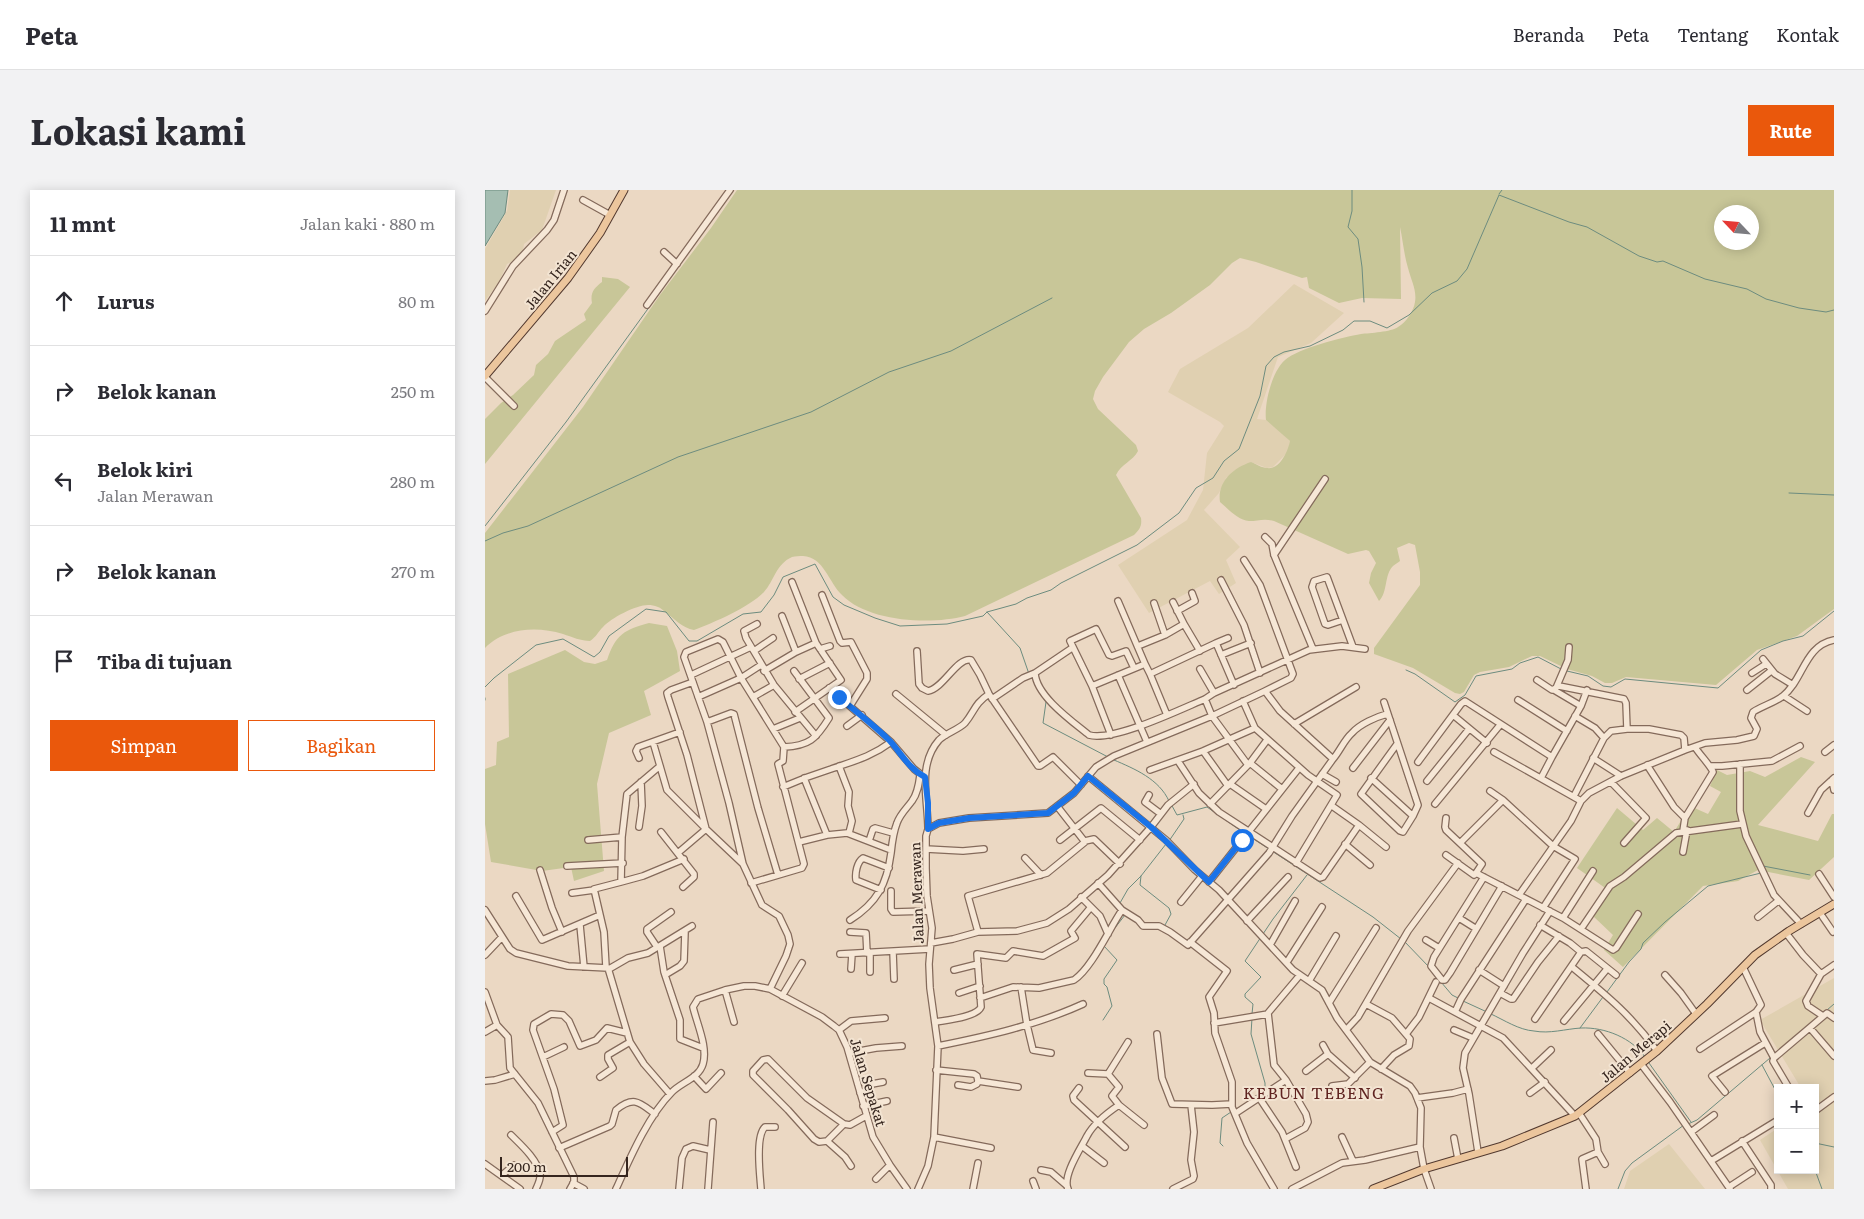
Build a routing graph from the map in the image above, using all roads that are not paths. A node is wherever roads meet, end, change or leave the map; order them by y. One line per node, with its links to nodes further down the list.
1 (564, 190): 9 (street)
2 (623, 190): 5 (main road, Jalan Irian)
3 (731, 190): 7 (street)
4 (583, 200): 5 (street)
5 (610, 215): 10 (main road, Jalan Irian)
6 (664, 252): 7 (street)
7 (677, 264): 8 (street)
8 (647, 305)
9 (485, 311)
10 (485, 376): 11 (street)
11 (514, 406)
12 (1325, 479): 14 (street)
13 (1265, 537): 14 (street)
14 (1273, 555): 42 (street)
15 (1244, 560): 49 (street)
16 (1221, 580): 34 (street)
17 (792, 582): 32 (street)
18 (1192, 593): 23 (street)
19 (822, 595): 88 (street)
20 (1118, 601): 36 (street)
21 (1173, 602): 23 (street)
22 (1154, 603): 28 (street)
23 (1177, 611): 27 (street)
24 (782, 616): 46 (street)
25 (1343, 620): 25 (street); 37 (street)
26 (757, 624): 40 (street)
27 (1184, 624): 28 (street); 45 (street)
28 (1165, 635): 36 (street)
29 (773, 638): 40 (street)
30 (1228, 638): 33 (street)
31 (1834, 640): 69 (street)
32 (816, 642): 41 (street); 46 (street)
33 (1216, 643): 45 (street); 47 (street)
34 (1251, 643): 47 (street); 57 (street)
35 (830, 646): 41 (street)
36 (1138, 646): 51 (street)
37 (1353, 647): 42 (street); 43 (street)
38 (1569, 647): 73 (street)
39 (1072, 648): 53 (street); 59 (street); 70 (street)
40 (752, 649): 48 (street); 52 (street)
41 (820, 649): 50 (street)
42 (1313, 649): 49 (street)
43 (1365, 650)
44 (917, 651): 79 (street)
45 (1200, 651): 60 (street)
46 (796, 652): 52 (street)
47 (1221, 655): 67 (street)
48 (731, 657): 61 (street); 61 (street); 63 (street)
49 (1287, 659): 57 (street); 76 (street, Jalan Merawan)
50 (829, 663): 64 (street); 72 (street)
51 (1145, 664): 53 (street); 60 (street)
52 (763, 668): 63 (street); 68 (street)
53 (1134, 668): 62 (street)
54 (1200, 669): 78 (street)
55 (794, 671): 64 (street)
56 (1771, 671): 58 (street); 69 (street); 75 (street)
57 (1260, 673): 67 (street)
58 (1751, 673)
59 (1031, 674): 79 (street); 111 (street)
60 (1150, 674): 92 (street)
61 (691, 675): 66 (street)
62 (1118, 675): 70 (street); 103 (street)
63 (741, 678): 81 (street); 83 (street)
64 (799, 679): 82 (street)
65 (1537, 680): 73 (street)
66 (693, 682): 81 (street); 109 (street)
67 (1234, 684): 78 (street)
68 (774, 685): 83 (street); 91 (street)
69 (1793, 685): 80 (street)
70 (1091, 686): 111 (street)
71 (1356, 687): 100 (street)
72 (829, 688): 82 (street); 88 (street)
73 (1556, 688): 74 (street); 89 (street)
74 (1587, 690): 89 (street); 107 (street)
75 (1747, 690)
76 (1265, 691): 86 (street, Jalan Merawan); 100 (street)
77 (896, 694): 110 (street)
78 (1214, 694): 84 (street)
79 (991, 696): 110 (street); 158 (street)
80 (1784, 696): 90 (street); 124 (street)
81 (698, 697): 99 (street)
82 (814, 697): 91 (street); 112 (street)
83 (753, 698): 104 (street)
84 (1205, 699): 92 (street); 94 (street)
85 (1518, 700): 108 (street)
86 (1243, 701): 94 (street, Jalan Merawan); 105 (street)
87 (1384, 702): 97 (street)
88 (850, 706): 93 (street)
89 (1581, 706): 96 (street)
90 (1807, 711)
91 (795, 712): 98 (street)
92 (1167, 715): 103 (street)
93 (862, 716): 102 (street); 117 (street)
94 (1212, 716): 114 (street); 118 (street, Jalan Merawan)
95 (1453, 716): 101 (street); 106 (street); 134 (street)
96 (1575, 716): 108 (street); 113 (street)
97 (1389, 717): 120 (street); 132 (street); 142 (street)
98 (799, 718): 104 (street); 112 (street)
99 (707, 722): 215 (street); 224 (street)
100 (1294, 724): 132 (street)
101 (1500, 725): 119 (street); 129 (street)
102 (847, 726)
103 (1139, 726): 111 (street); 118 (street)
104 (773, 728): 123 (street)
105 (1255, 728): 114 (street); 115 (street)
106 (1469, 729): 119 (street); 152 (street)
107 (1627, 729): 113 (street); 125 (street)
108 (1567, 730): 129 (street)
109 (680, 732): 116 (street); 183 (street)
110 (946, 735): 145 (street)
111 (1111, 735)
112 (816, 736): 123 (street)
113 (1604, 738): 131 (street)
114 (1228, 740): 126 (street); 135 (street)
115 (1267, 740): 135 (street); 141 (street)
116 (653, 742): 130 (street); 138 (street)
117 (891, 742): 139 (street); 145 (street)
118 (1147, 742): 146 (street, Jalan Merawan)
119 (1487, 742): 169 (street)
120 (1397, 744): 149 (street); 175 (street)
121 (1834, 745): 128 (street)
122 (1800, 746): 136 (street)
123 (784, 747): 160 (street)
124 (1695, 747): 125 (street); 140 (street)
125 (1685, 750): 137 (street)
126 (1203, 751): 133 (street); 159 (street)
127 (1493, 752): 150 (street)
128 (1825, 752)
129 (1552, 757): 150 (street)
130 (639, 758)
131 (1593, 758): 147 (street); 165 (street)
132 (1333, 759): 144 (street)
133 (1178, 761): 143 (street); 157 (street)
134 (1418, 762)
135 (1249, 764): 159 (street); 161 (street)
136 (1741, 764): 140 (street); 178 (street)
137 (1647, 765): 147 (street); 177 (street)
138 (660, 766): 153 (street); 183 (street)
139 (839, 766): 148 (street); 188 (street)
140 (1710, 766): 177 (street)
141 (1299, 768): 154 (street); 161 (street)
142 (1353, 768)
143 (1150, 770)
144 (1322, 774): 154 (street); 155 (street)
145 (923, 776): 184 (street); 189 (street)
146 (1088, 776): 158 (street, Jalan Merawan); 181 (street)
147 (1621, 776): 156 (street)
148 (804, 778): 160 (street); 190 (street)
149 (1371, 778): 175 (street); 175 (street)
150 (1541, 778): 165 (street)
151 (1833, 779): 162 (street); 173 (street)
152 (1427, 781)
153 (641, 782): 180 (street); 191 (street)
154 (1317, 782): 171 (street); 205 (street)
155 (1336, 782)
156 (1611, 782): 167 (street); 198 (street)
157 (1193, 784): 168 (street); 174 (street)
158 (1081, 785): 170 (street, Jalan Merawan)
159 (1229, 785): 168 (street); 172 (street)
160 (783, 787): 196 (street)
161 (1281, 789): 172 (street)
162 (1834, 790)
163 (1490, 791): 166 (street)
164 (1149, 795): 174 (street)
165 (1573, 796): 167 (street)
166 (1503, 800): 199 (street); 201 (street)
167 (1581, 801): 201 (street)
168 (1210, 804): 187 (street)
169 (1435, 804)
170 (1057, 806): 182 (street); 184 (street, Jalan Merawan)
171 (1332, 806): 179 (street); 213 (street)
172 (1266, 809): 187 (street)
173 (1808, 813)
174 (1161, 814): 181 (street)
175 (1413, 816)
176 (1446, 818): 199 (street)
177 (1685, 818): 185 (street)
178 (1742, 824): 185 (street); 246 (street)
179 (1359, 825): 200 (street); 202 (street)
180 (639, 827)
181 (1151, 827): 194 (street); 226 (street)
182 (1075, 828): 193 (street); 194 (street); 195 (street)
183 (706, 829): 207 (street); 215 (street)
184 (928, 829): 203 (street, Jalan Merawan)
185 (1685, 830): 208 (street); 272 (street)
186 (661, 832): 207 (street)
187 (1248, 832): 205 (street); 230 (street)
188 (849, 833): 190 (street); 197 (street)
189 (893, 834): 197 (street); 206 (street)
190 (827, 835): 196 (street)
191 (622, 837): 192 (street); 212 (street)
192 (588, 840)
193 (1060, 840)
194 (1139, 840): 216 (street)
195 (1085, 841): 216 (street); 225 (street)
196 (799, 842): 224 (street)
197 (869, 842): 206 (street)
198 (1624, 842)
199 (1460, 843): 222 (street)
200 (1345, 844): 213 (street); 217 (street)
201 (1553, 846): 239 (street); 251 (street)
202 (1385, 847)
203 (926, 849): 204 (street); 253 (street, Jalan Merawan)
204 (984, 849)
205 (1271, 849): 213 (street); 244 (street)
206 (891, 850): 219 (street)
207 (679, 852): 211 (street)
208 (1683, 852)
209 (1447, 856): 214 (street)
210 (1025, 858): 225 (street)
211 (683, 859): 229 (street); 234 (street)
212 (623, 862): 218 (street); 229 (street)
213 (1296, 863)
214 (1458, 863): 222 (street); 330 (street)
215 (743, 864): 231 (street)
216 (1120, 864): 232 (street)
217 (1370, 865)
218 (567, 866)
219 (889, 868): 236 (street); 236 (street)
220 (540, 870): 273 (street)
221 (1593, 871): 263 (street)
222 (1476, 873): 228 (street)
223 (1819, 874): 241 (street)
224 (778, 875): 231 (street)
225 (1041, 876): 276 (street)
226 (1202, 876): 230 (street); 247 (street)
227 (1288, 878): 265 (street)
228 (1485, 878): 233 (street); 262 (street)
229 (621, 882): 235 (street)
230 (1209, 882): 244 (street)
231 (751, 883): 321 (street)
232 (1098, 883): 242 (street); 254 (street)
233 (1501, 886): 239 (street); 271 (street)
234 (683, 887)
235 (593, 890): 238 (street); 258 (street)
236 (881, 890): 264 (street)
237 (891, 891): 253 (street)
238 (572, 893)
239 (1519, 895): 243 (street)
240 (516, 896): 273 (street)
241 (1834, 896)
242 (1081, 897): 249 (street); 276 (street)
243 (1525, 899): 251 (street); 306 (street)
244 (1228, 900): 265 (street); 284 (street)
245 (1295, 901): 285 (street)
246 (1778, 901): 261 (street); 267 (street)
247 (1181, 902)
248 (1834, 904): 257 (main road, Jalan Merapi)
249 (1091, 907): 279 (street); 297 (street)
250 (1322, 907): 295 (street)
251 (1543, 908): 255 (street)
252 (485, 910): 260 (street)
253 (929, 911): 287 (street, Jalan Merawan)
254 (1123, 911): 279 (street); 284 (street)
255 (1550, 911): 263 (street); 268 (street)
256 (671, 912): 286 (street)
257 (1820, 913): 267 (main road, Jalan Merapi); 277 (street)
258 (600, 914): 266 (street); 302 (street)
259 (1638, 914): 272 (street)
260 (487, 917): 282 (street)
261 (1758, 917)
262 (1459, 918): 271 (street); 288 (street)
263 (1563, 918): 272 (street)
264 (849, 920)
265 (1247, 921): 285 (street)
266 (579, 924): 273 (street); 299 (street)
267 (1801, 924): 278 (main road, Jalan Merapi)
268 (1540, 925): 281 (street); 318 (street)
269 (692, 926): 274 (street)
270 (1376, 928): 328 (street)
271 (1475, 928): 288 (street)
272 (1581, 929)
273 (562, 932)
274 (685, 932): 286 (street); 309 (street)
275 (850, 932): 291 (street)
276 (978, 932): 287 (street)
277 (1833, 932)
278 (1786, 933): 301 (main road, Jalan Merapi); 308 (street)
279 (1108, 934): 319 (street)
280 (1337, 936): 314 (street)
281 (1559, 936): 290 (street); 324 (street)
282 (502, 937): 294 (street); 299 (street)
283 (1426, 940): 288 (street)
284 (1190, 942): 342 (street)
285 (1270, 945): 295 (street)
286 (659, 946): 302 (street); 309 (street)
287 (930, 946): 289 (street); 340 (street, Jalan Merawan)
288 (1439, 948)
289 (893, 952): 291 (street); 313 (street)
290 (1581, 952): 300 (street); 303 (street)
291 (868, 953): 293 (street); 307 (street)
292 (840, 954): 293 (street)
293 (852, 954): 304 (street)
294 (485, 955)
295 (1287, 962): 310 (street)
296 (802, 963): 325 (street)
297 (978, 964): 305 (street); 317 (street)
298 (1834, 965): 308 (street)
299 (585, 967): 302 (street)
300 (1572, 967): 316 (street); 338 (street)
301 (1743, 967): 332 (street); 334 (main road, Jalan Merapi)
302 (607, 968): 351 (street)
303 (1607, 968): 311 (street); 316 (street)
304 (851, 969)
305 (954, 970)
306 (1479, 970): 318 (street); 331 (street)
307 (870, 972)
308 (1821, 974): 335 (street)
309 (665, 975): 363 (street)
310 (1300, 975): 314 (street); 333 (street)
311 (1616, 975)
312 (1665, 975): 334 (street)
313 (894, 979)
314 (1309, 981): 328 (street)
315 (1436, 982): 327 (street)
316 (1594, 985): 341 (street); 366 (street)
317 (980, 986): 323 (street); 326 (street)
318 (1504, 986): 324 (street)
319 (1021, 987): 326 (street); 344 (street)
320 (725, 990): 321 (street, Jalan Sepakat); 339 (street); 363 (street, Jalan Sepakat)
321 (770, 990): 325 (street, Jalan Sepakat)
322 (485, 992): 343 (street)
323 (959, 993)
324 (1500, 993): 345 (street)
325 (782, 996): 347 (street, Jalan Sepakat)
326 (980, 998): 340 (street)
327 (1429, 998): 331 (street); 353 (street)
328 (1329, 1002): 348 (street)
329 (1083, 1004): 344 (street)
330 (1366, 1004): 348 (street); 353 (street)
331 (1455, 1012): 345 (street)
332 (1756, 1012): 358 (street); 364 (street)
333 (1268, 1014): 342 (street); 387 (street)
334 (1696, 1014): 366 (main road, Jalan Merapi)
335 (1822, 1015): 337 (street); 346 (street)
336 (885, 1018): 347 (street)
337 (1834, 1018)
338 (1535, 1019)
339 (734, 1022)
340 (936, 1022): 361 (street, Jalan Merawan)
341 (1565, 1022)
342 (1214, 1023): 410 (street)
343 (497, 1025): 350 (street); 381 (street)
344 (1027, 1025): 361 (street); 368 (street)
345 (1482, 1026): 355 (street); 375 (street)
346 (1810, 1028): 370 (street); 371 (street)
347 (839, 1030): 367 (street, Jalan Sepakat)
348 (1346, 1030): 374 (street)
349 (1454, 1030): 355 (street)
350 (485, 1032)
351 (627, 1033): 356 (street); 372 (street)
352 (1157, 1034): 407 (street)
353 (1406, 1034): 376 (street)
354 (1598, 1034): 380 (street)
355 (1473, 1038): 397 (street)
356 (630, 1042): 385 (street); 400 (street)
357 (1128, 1042): 383 (street)
358 (1765, 1043): 370 (street); 398 (street)
359 (1323, 1045): 369 (street)
360 (902, 1046): 367 (street)
361 (938, 1046): 377 (street, Jalan Merawan)
362 (564, 1047): 372 (street)
363 (703, 1048): 384 (street, Jalan Sepakat)
364 (1701, 1049)
365 (1551, 1050): 375 (street)
366 (1657, 1052): 373 (main road, Jalan Merapi)
367 (849, 1053): 399 (street, Jalan Sepakat)
368 (1051, 1053)
369 (1328, 1054): 378 (street); 386 (street)
370 (1773, 1056): 392 (street)
371 (1834, 1056)
372 (543, 1057): 422 (street)
373 (1645, 1061): 380 (main road, Jalan Merapi); 421 (street)
374 (1370, 1062): 376 (street); 386 (street)
375 (1532, 1068): 391 (street)
376 (1381, 1069): 404 (street)
377 (936, 1070): 389 (street); 424 (street, Jalan Merawan)
378 (1306, 1071)
379 (1088, 1073): 383 (street)
380 (1630, 1073): 412 (main road, Jalan Merapi)
381 (515, 1074): 388 (street); 422 (street)
382 (721, 1074): 384 (street)
383 (1108, 1074): 406 (street)
384 (694, 1076): 400 (street)
385 (600, 1077)
386 (1355, 1078): 394 (street)
387 (1286, 1080): 403 (street); 427 (street)
388 (485, 1081)
389 (978, 1081): 393 (street); 395 (street)
390 (883, 1082): 399 (street)
391 (1545, 1082): 401 (street); 412 (street)
392 (1787, 1084)
393 (958, 1085)
394 (1332, 1086)
395 (1018, 1087)
396 (1079, 1088): 416 (street)
397 (1468, 1089): 404 (street); 436 (street)
398 (1725, 1092)
399 (860, 1093): 408 (street, Jalan Sepakat)
400 (670, 1094): 411 (street)
401 (1530, 1094)
402 (1834, 1097): 409 (street)
403 (1260, 1098): 410 (street); 427 (street)
404 (1417, 1098): 432 (street)
405 (887, 1101): 408 (street)
406 (1119, 1104): 416 (street); 419 (street)
407 (1191, 1105): 410 (street); 469 (street)
408 (863, 1106): 414 (street, Jalan Sepakat)
409 (1819, 1108)
410 (1234, 1109): 470 (street)
411 (655, 1114): 433 (street); 461 (street)
412 (1577, 1114): 436 (main road, Jalan Merapi); 437 (street)
413 (1714, 1115): 421 (street)
414 (866, 1116): 418 (street); 446 (street, Jalan Sepakat)
415 (713, 1122): 435 (street)
416 (1099, 1122): 430 (street); 431 (street)
417 (1774, 1122): 428 (street)
418 (844, 1124): 429 (street); 429 (street)
419 (1144, 1125)
420 (775, 1127): 464 (street)
421 (1688, 1128): 440 (street)
422 (552, 1132): 433 (street)
423 (511, 1135): 459 (street)
424 (933, 1137): 434 (street); 466 (street, Jalan Merawan)
425 (1342, 1137): 439 (street)
426 (1454, 1138): 438 (street)
427 (1285, 1139): 447 (street)
428 (1742, 1140): 440 (street); 475 (street)
429 (827, 1141): 445 (street)
430 (1082, 1146): 442 (street); 456 (street)
431 (1125, 1147)
432 (1421, 1147): 439 (street); 449 (street)
433 (559, 1148): 455 (street)
434 (991, 1148)
435 (710, 1150): 462 (street); 463 (street)
436 (1478, 1152): 438 (main road, Jalan Merapi)
437 (1598, 1152): 444 (street); 474 (street)
438 (1458, 1159): 449 (main road, Jalan Merapi)
439 (1353, 1161): 471 (street)
440 (1711, 1161): 457 (street)
441 (978, 1163): 467 (street)
442 (1105, 1163)
443 (485, 1164): 452 (street)
444 (1605, 1164)
445 (851, 1166)
446 (890, 1166): 453 (street); 465 (street, Jalan Sepakat)
447 (1296, 1167)
448 (520, 1168): 452 (street)
449 (1424, 1169): 472 (main road, Jalan Merapi); 473 (street)
450 (1041, 1170): 456 (street)
451 (1752, 1172): 457 (street)
452 (502, 1175): 458 (street)
453 (876, 1179)
454 (1033, 1181): 468 (street)
455 (572, 1186): 460 (street)
456 (1067, 1187)
457 (1730, 1188)
458 (521, 1189)
459 (535, 1189)
460 (584, 1189)
461 (616, 1189)
462 (679, 1189)
463 (708, 1189)
464 (761, 1189)
465 (907, 1189)
466 (918, 1189)
467 (973, 1189)
468 (1036, 1189)
469 (1173, 1189)
470 (1274, 1189)
471 (1293, 1189)
472 (1373, 1189)
473 (1431, 1189)
474 (1587, 1189)
475 (1771, 1189)

